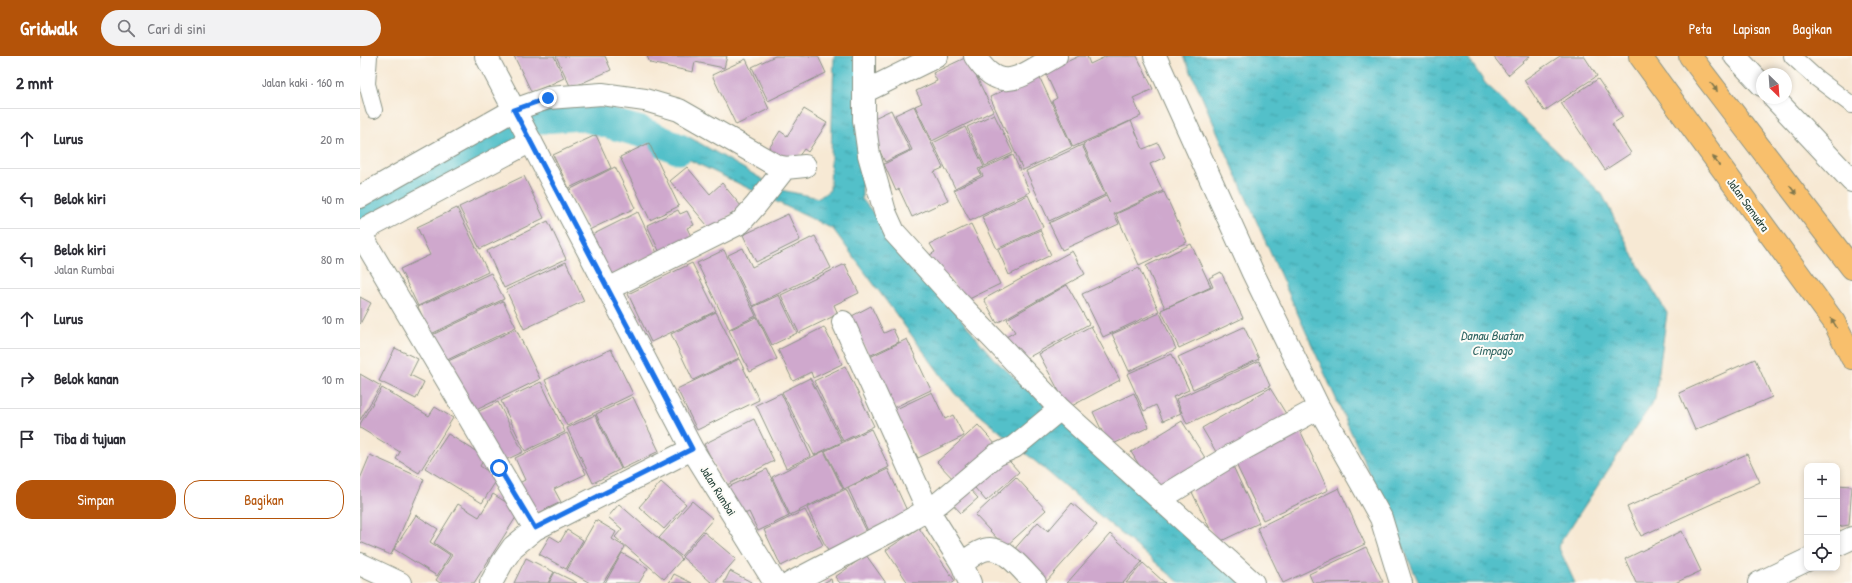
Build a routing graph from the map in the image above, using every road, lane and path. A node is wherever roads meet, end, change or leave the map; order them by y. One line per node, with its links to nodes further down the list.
1 (370, 56): 16 (lane)
2 (486, 56): 17 (street, Jalan Rumbai)
3 (864, 56): 13 (street)
4 (937, 56): 13 (street)
5 (975, 56): 6 (street)
6 (1056, 56)
7 (1155, 56): 25 (street)
8 (1640, 56): 24 (main road, Jalan Samudra, one-way to 8)
9 (1690, 56): 21 (main road, one-way to 21)
10 (1734, 56): 12 (street)
11 (1792, 56): 15 (lane)
12 (1756, 79)
13 (864, 92): 26 (street)
14 (1780, 104): 18 (street)
15 (1852, 104)
16 (374, 110)
17 (522, 124): 19 (street); 20 (street); 22 (street, Jalan Rumbai); 22 (street)
18 (1852, 182)
19 (360, 197)
20 (360, 233): 30 (street)
21 (1852, 268)
22 (608, 289): 27 (street, Jalan Rumbai)
23 (843, 322): 29 (street)
24 (1852, 358)
25 (1319, 408): 28 (street); 42 (street)
26 (1058, 411): 28 (street); 29 (street)
27 (692, 449): 30 (street); 38 (street, Jalan Rumbai)
28 (1160, 498): 41 (street)
29 (928, 510): 35 (street); 39 (street)
30 (535, 528): 37 (street)
31 (1852, 538): 32 (street)
32 (1840, 544)
33 (1804, 561): 43 (street)
34 (360, 564): 36 (street)
35 (966, 574): 40 (street)
36 (400, 583)
37 (491, 583)
38 (775, 583)
39 (791, 583)
40 (1035, 583)
41 (1253, 583)
42 (1401, 583)
43 (1759, 583)

